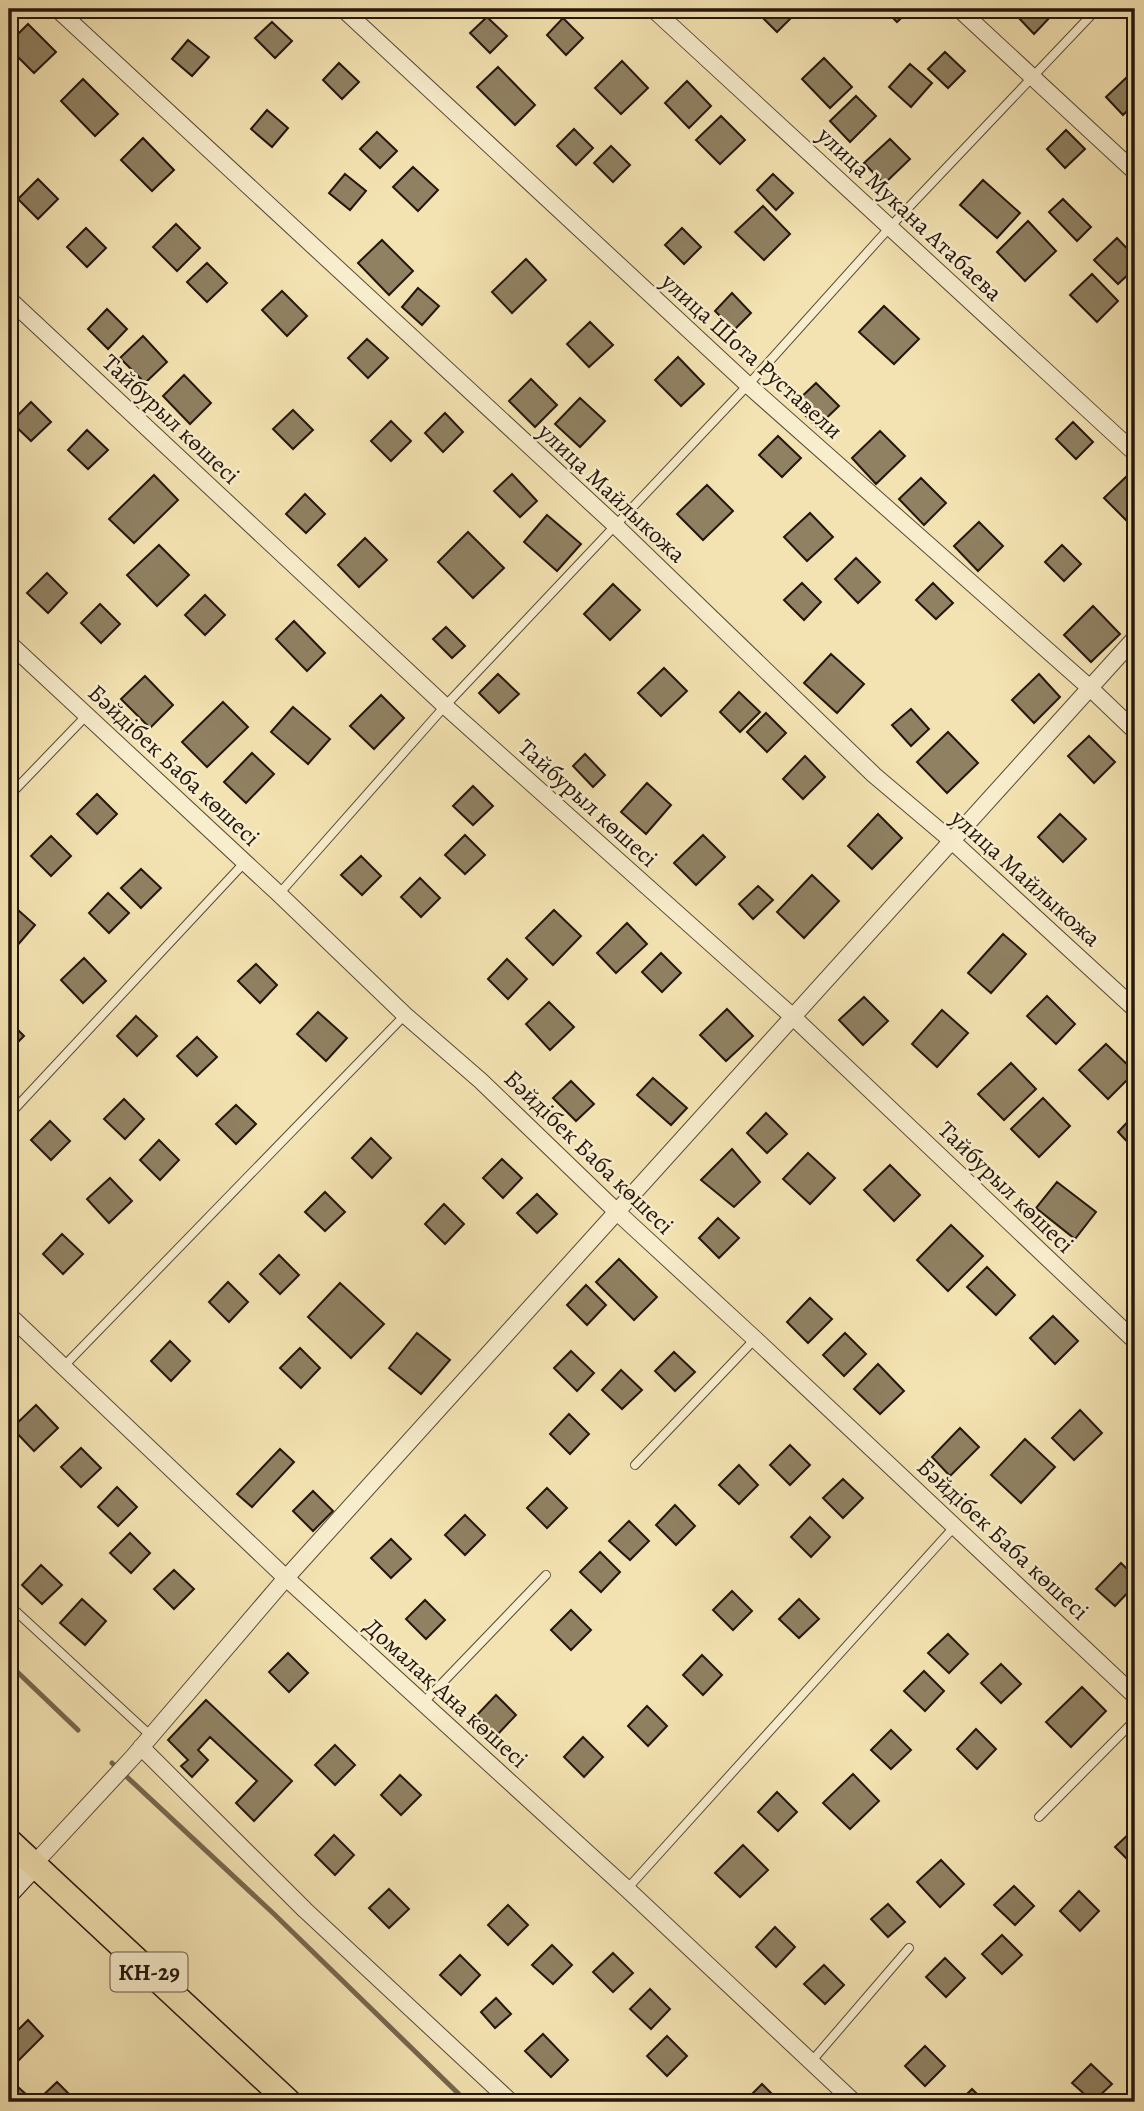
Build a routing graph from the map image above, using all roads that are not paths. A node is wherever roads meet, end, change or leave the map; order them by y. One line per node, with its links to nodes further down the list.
1 (13, 9): 7 (lane)
2 (57, 9): 14 (street, улица Майлыкожа)
3 (343, 9): 12 (street, улица Шота Руставели)
4 (653, 9): 10 (street, улица Мукана Атабаева)
5 (959, 9): 8 (street)
6 (1097, 9): 8 (lane)
7 (9, 13)
8 (1033, 77): 9 (street); 10 (lane)
9 (1135, 172)
10 (891, 226): 12 (lane); 13 (street, улица Мукана Атабаева)
11 (9, 299): 18 (street, Тайбурыл көшесі)
12 (748, 385): 14 (lane); 17 (street, улица Шота Руставели)
13 (1135, 453)
14 (616, 526): 18 (lane); 22 (street, улица Майлыкожа)
15 (1135, 638): 17 (street)
16 (9, 643): 19 (street, Бәйдібек Баба көшесі)
17 (1090, 688): 20 (street, улица Шота Руставели); 22 (street)
18 (445, 706): 24 (lane); 27 (street, Тайбурыл көшесі)
19 (86, 716): 21 (lane); 23 (street, Бәйдібек Баба көшесі)
20 (1135, 731)
21 (9, 796)
22 (952, 841): 25 (street, улица Майлыкожа); 27 (street)
23 (245, 862): 24 (street, Бәйдібек Баба көшесі); 28 (lane)
24 (279, 894): 26 (street, Бәйдібек Баба көшесі)
25 (1135, 1009)
26 (405, 1016): 29 (street, Бәйдібек Баба көшесі); 33 (lane)
27 (792, 1016): 29 (street); 32 (street, Тайбурыл көшесі)
28 (9, 1115)
29 (616, 1211): 31 (street, Бәйдібек Баба көшесі); 37 (street)
30 (9, 1315): 33 (street, Домалақ Ана көшесі)
31 (755, 1339): 34 (lane); 35 (street, Бәйдібек Баба көшесі)
32 (1135, 1341)
33 (62, 1367): 37 (street, Домалақ Ана көшесі)
34 (635, 1465)
35 (955, 1526): 39 (street, Бәйдібек Баба көшесі); 46 (lane)
36 (546, 1575): 40 (lane)
37 (286, 1578): 40 (street, Домалақ Ана көшесі); 42 (street)
38 (9, 1605): 42 (lane)
39 (1135, 1696)
40 (423, 1703): 46 (street, Домалақ Ана көшесі)
41 (1135, 1720): 43 (lane)
42 (141, 1747): 45 (street); 52 (street)
43 (1039, 1817)
44 (9, 1841): 45 (main road, КН-29)
45 (33, 1865): 47 (street); 51 (main road, КН-29)
46 (627, 1889): 49 (street, Домалақ Ана көшесі)
47 (9, 1891)
48 (909, 1948): 49 (lane)
49 (811, 2062): 53 (street, Домалақ Ана көшесі)
50 (1135, 2094): 54 (lane)
51 (289, 2102)
52 (511, 2102)
53 (854, 2102)
54 (1128, 2102)

